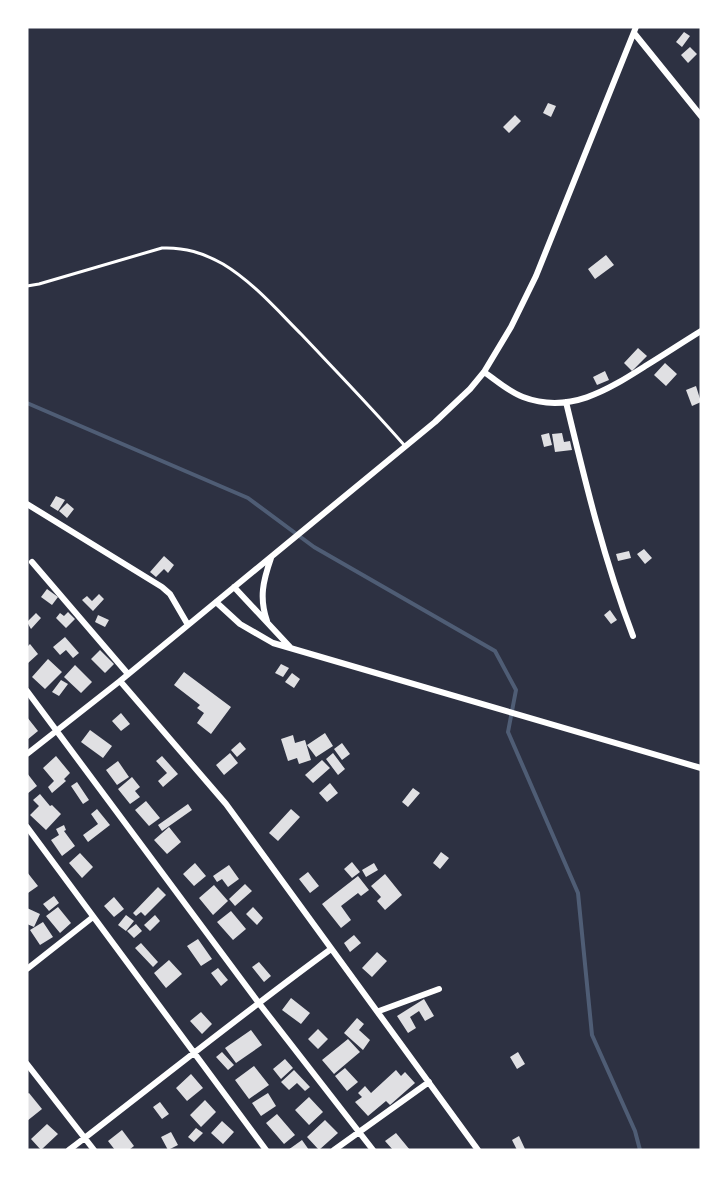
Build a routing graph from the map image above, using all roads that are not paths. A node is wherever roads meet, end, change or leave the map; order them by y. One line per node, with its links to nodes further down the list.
1 (635, 30): 2 (street); 5 (street)
2 (701, 116)
3 (27, 286): 7 (lane)
4 (701, 331): 6 (street)
5 (484, 372): 6 (street); 7 (street)
6 (566, 402): 15 (street)
7 (405, 447): 9 (street)
8 (27, 504): 13 (street)
9 (271, 558): 11 (street); 14 (street)
10 (32, 562): 17 (street)
11 (234, 587): 12 (street); 14 (street)
12 (216, 602): 13 (street); 16 (street)
13 (188, 625): 17 (street)
14 (269, 625): 16 (street)
15 (633, 636)
16 (290, 648): 22 (street)
17 (128, 674): 18 (street)
18 (120, 681): 20 (street); 25 (street)
19 (27, 691): 20 (street)
20 (57, 730): 21 (street); 28 (street)
21 (27, 754)
22 (701, 768)
23 (27, 828): 24 (street)
24 (93, 917): 26 (street); 30 (street)
25 (331, 949): 28 (street); 29 (street)
26 (27, 969)
27 (439, 989): 29 (street)
28 (258, 1002): 30 (street); 33 (street)
29 (379, 1011): 32 (street)
30 (195, 1054): 34 (street); 37 (street)
31 (27, 1064): 34 (street)
32 (429, 1082): 33 (street); 40 (street)
33 (359, 1131): 38 (street); 39 (street)
34 (85, 1138): 35 (street); 36 (street)
35 (69, 1150)
36 (94, 1150)
37 (266, 1150)
38 (334, 1150)
39 (373, 1150)
40 (478, 1150)

